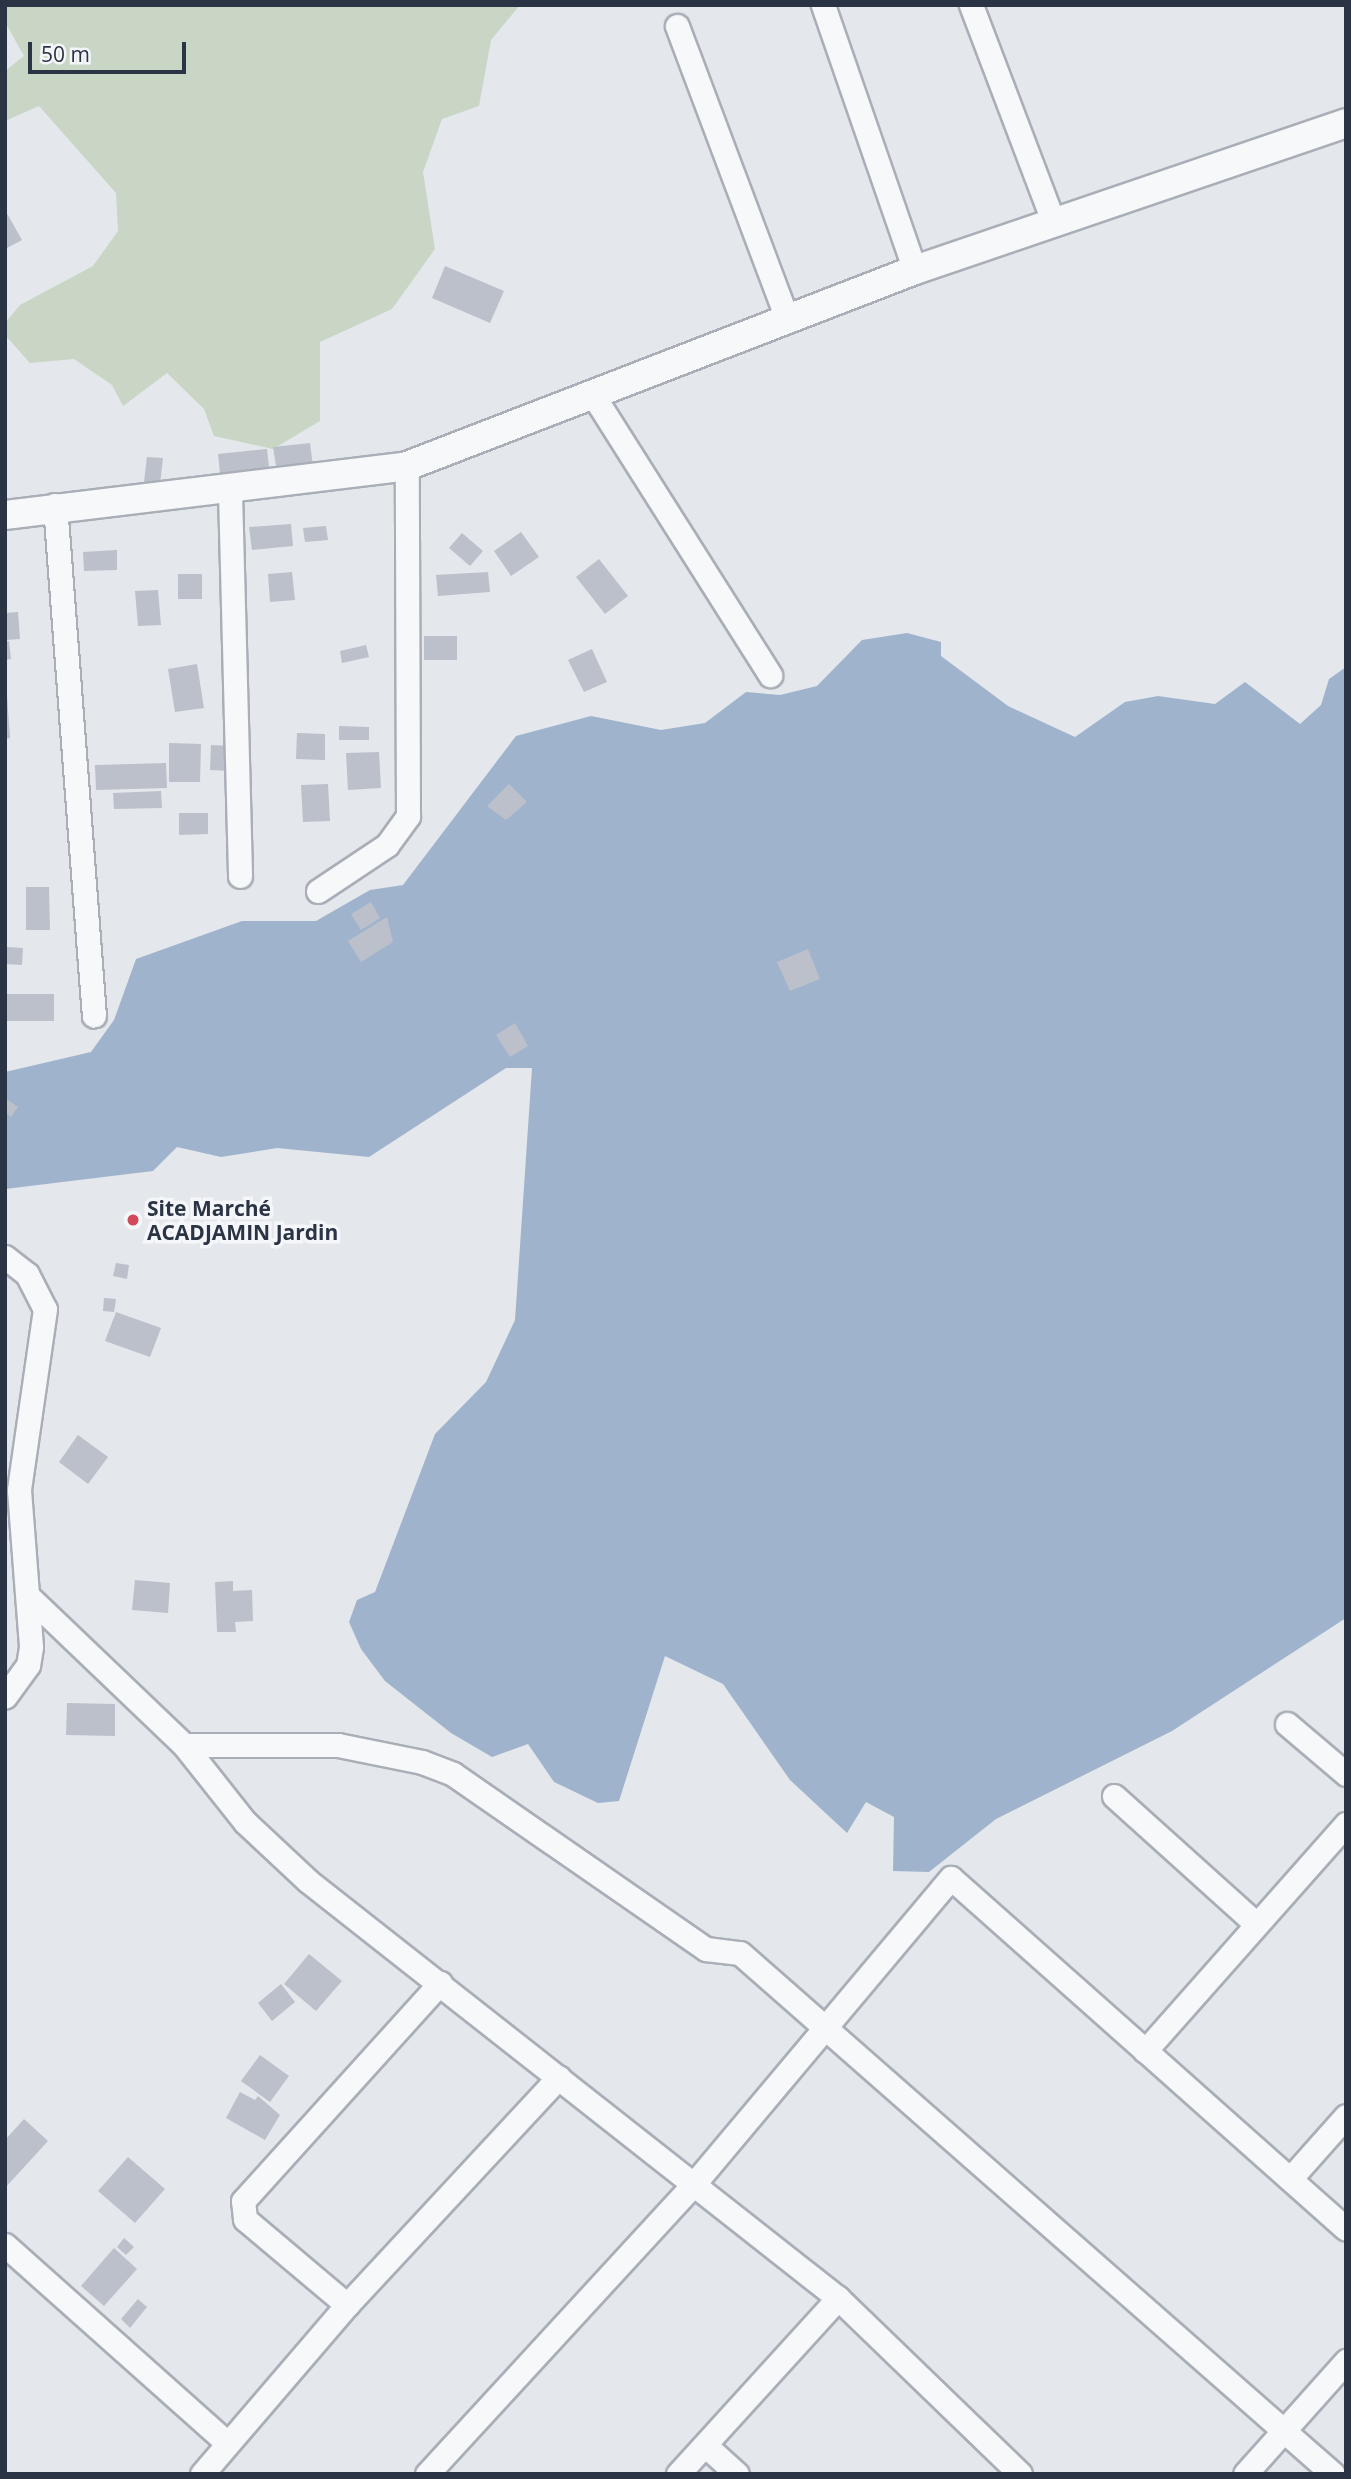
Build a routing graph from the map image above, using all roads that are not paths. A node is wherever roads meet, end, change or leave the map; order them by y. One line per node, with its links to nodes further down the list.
1 (823, 5): 6 (street)
2 (971, 5): 5 (street)
3 (677, 26): 7 (street)
4 (1346, 123): 5 (street)
5 (1054, 223): 6 (street)
6 (915, 270): 7 (street)
7 (788, 321): 8 (street)
8 (594, 398): 9 (street); 13 (street)
9 (407, 466): 10 (street); 15 (street)
10 (230, 492): 11 (street); 14 (street)
11 (55, 505): 12 (street); 16 (street)
12 (5, 515)
13 (770, 675)
14 (240, 876)
15 (318, 891)
16 (94, 1016)
17 (5, 1257): 18 (street)
18 (15, 1532): 19 (street)
19 (28, 1596): 20 (street); 22 (street)
20 (5, 1696)
21 (1287, 1724): 23 (street)
22 (184, 1745): 27 (street); 28 (street)
23 (1346, 1774)
24 (1114, 1797): 26 (street)
25 (1346, 1824): 26 (street)
26 (1255, 1923): 29 (street)
27 (440, 1983): 30 (street); 37 (street)
28 (826, 2028): 29 (street); 33 (street); 39 (street)
29 (1145, 2051): 32 (street)
30 (559, 2077): 33 (street); 37 (street)
31 (1346, 2116): 32 (street)
32 (1290, 2179): 34 (street)
33 (693, 2185): 36 (street); 43 (street)
34 (1346, 2229)
35 (5, 2245): 40 (street)
36 (838, 2298): 41 (street); 46 (street)
37 (347, 2305): 40 (street)
38 (1346, 2361): 39 (street)
39 (1284, 2430): 47 (street); 48 (street)
40 (227, 2444): 42 (street)
41 (705, 2445): 44 (street); 45 (street)
42 (202, 2474)
43 (427, 2474)
44 (678, 2474)
45 (737, 2474)
46 (1020, 2474)
47 (1245, 2474)
48 (1333, 2474)

